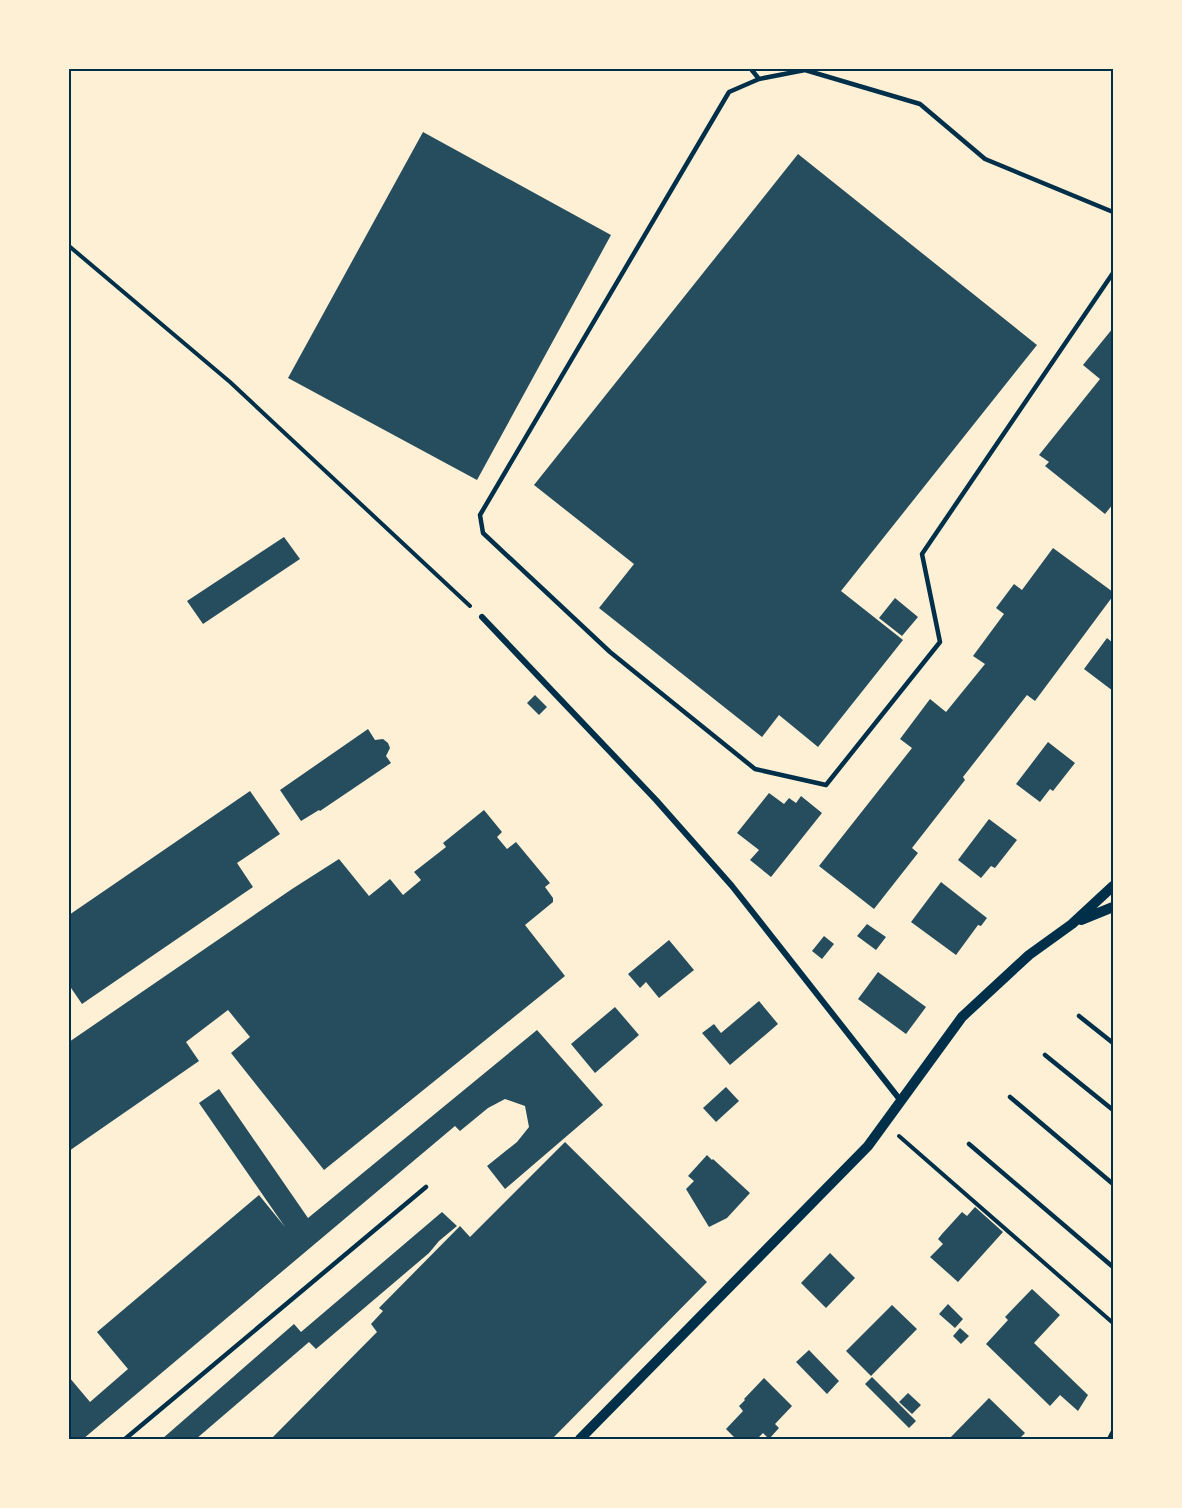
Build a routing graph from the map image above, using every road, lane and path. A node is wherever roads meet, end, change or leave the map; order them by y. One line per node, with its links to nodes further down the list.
1 (751, 69): 2 (lane)
2 (759, 79): 3 (lane); 5 (lane)
3 (1113, 212)
4 (69, 246): 6 (path)
5 (1113, 273)
6 (482, 617): 14 (street)
7 (1113, 886): 9 (street)
8 (1113, 907): 9 (street)
9 (1072, 924): 14 (street)
10 (1079, 1016): 11 (lane)
11 (1113, 1043)
12 (1045, 1055): 15 (lane)
13 (1010, 1097): 18 (lane)
14 (901, 1101): 16 (street)
15 (1113, 1110)
16 (885, 1123): 21 (path); 24 (street)
17 (969, 1144): 20 (lane)
18 (1113, 1184)
19 (426, 1187): 23 (lane)
20 (1113, 1267)
21 (1113, 1323)
22 (1113, 1433): 25 (street)
23 (125, 1439)
24 (580, 1439)
25 (1110, 1439)

